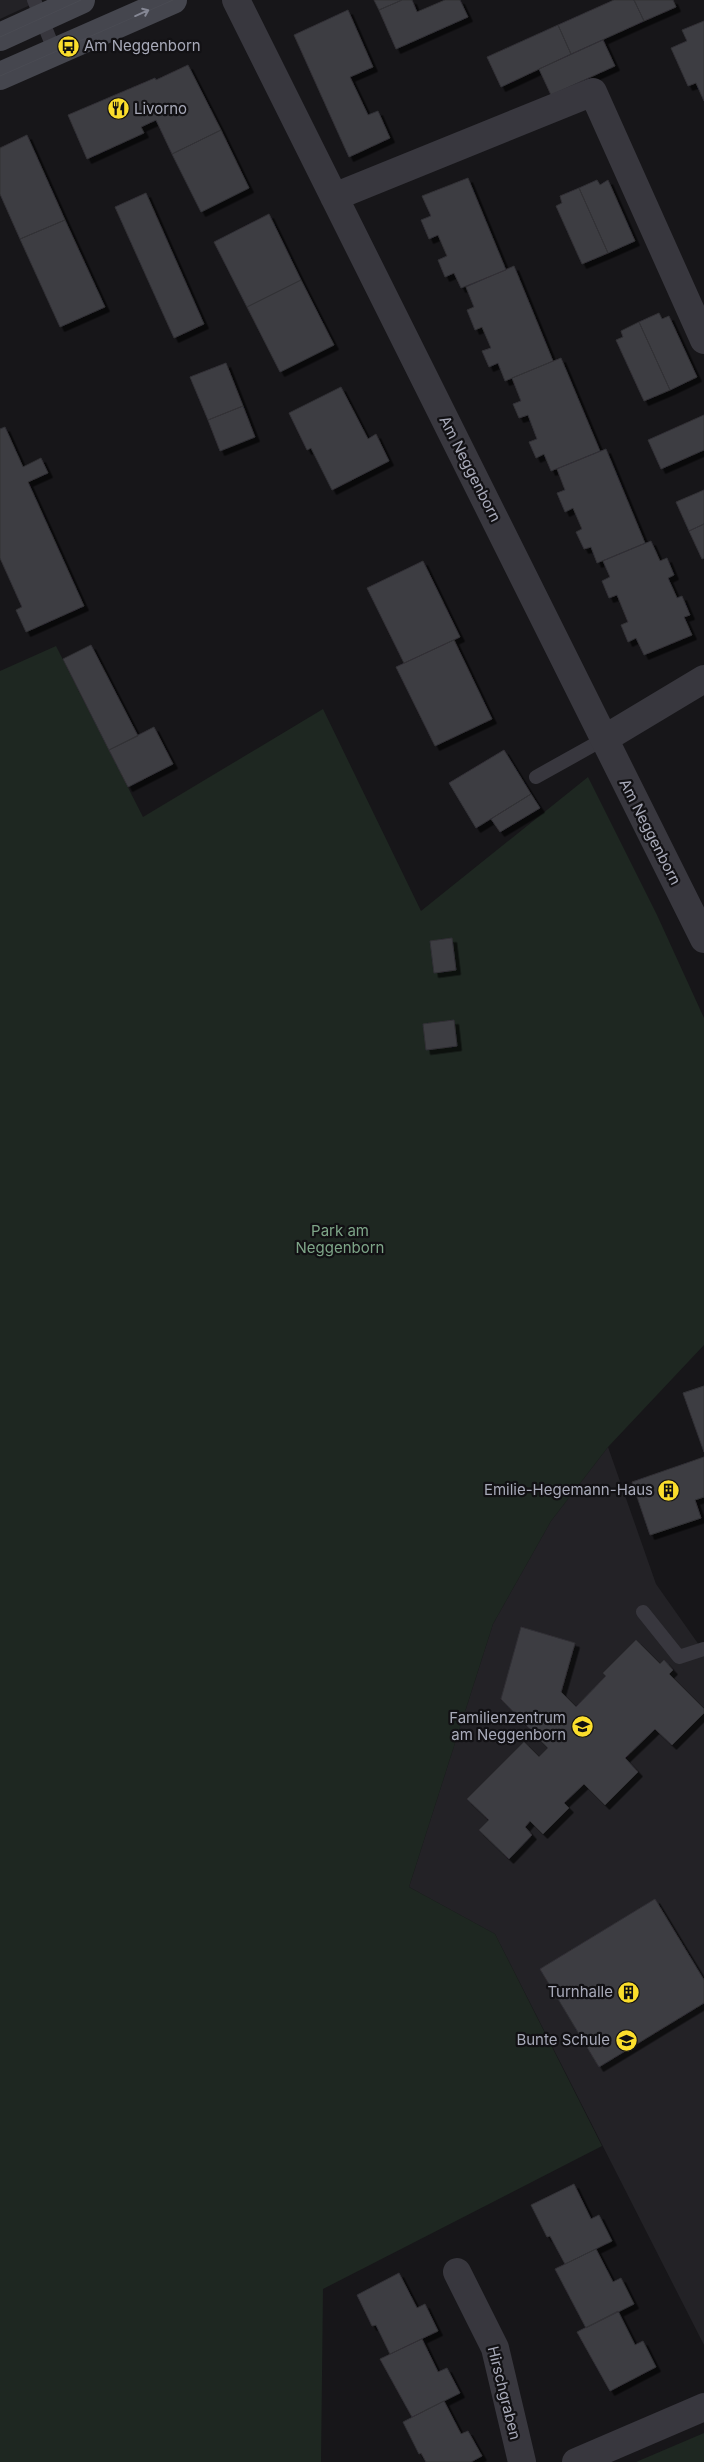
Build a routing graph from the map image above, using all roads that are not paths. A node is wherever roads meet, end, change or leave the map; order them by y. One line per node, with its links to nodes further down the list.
1 (82, 0): 4 (main road)
2 (173, 0): 6 (main road, one-way to 2)
3 (236, 0): 8 (street, Am Neggenborn)
4 (38, 9): 5 (main road); 6 (lane)
5 (0, 36)
6 (55, 52): 7 (main road)
7 (0, 76)
8 (334, 197): 9 (street); 11 (street, Am Neggenborn)
9 (704, 340)
10 (704, 679): 11 (street)
11 (604, 739): 12 (lane); 13 (street, Am Neggenborn)
12 (536, 777)
13 (704, 939)
14 (643, 1612): 15 (lane)
15 (704, 1649)
16 (457, 2272): 18 (street, Hirschgraben)
17 (704, 2407): 19 (street)
18 (522, 2462)
19 (576, 2462)

